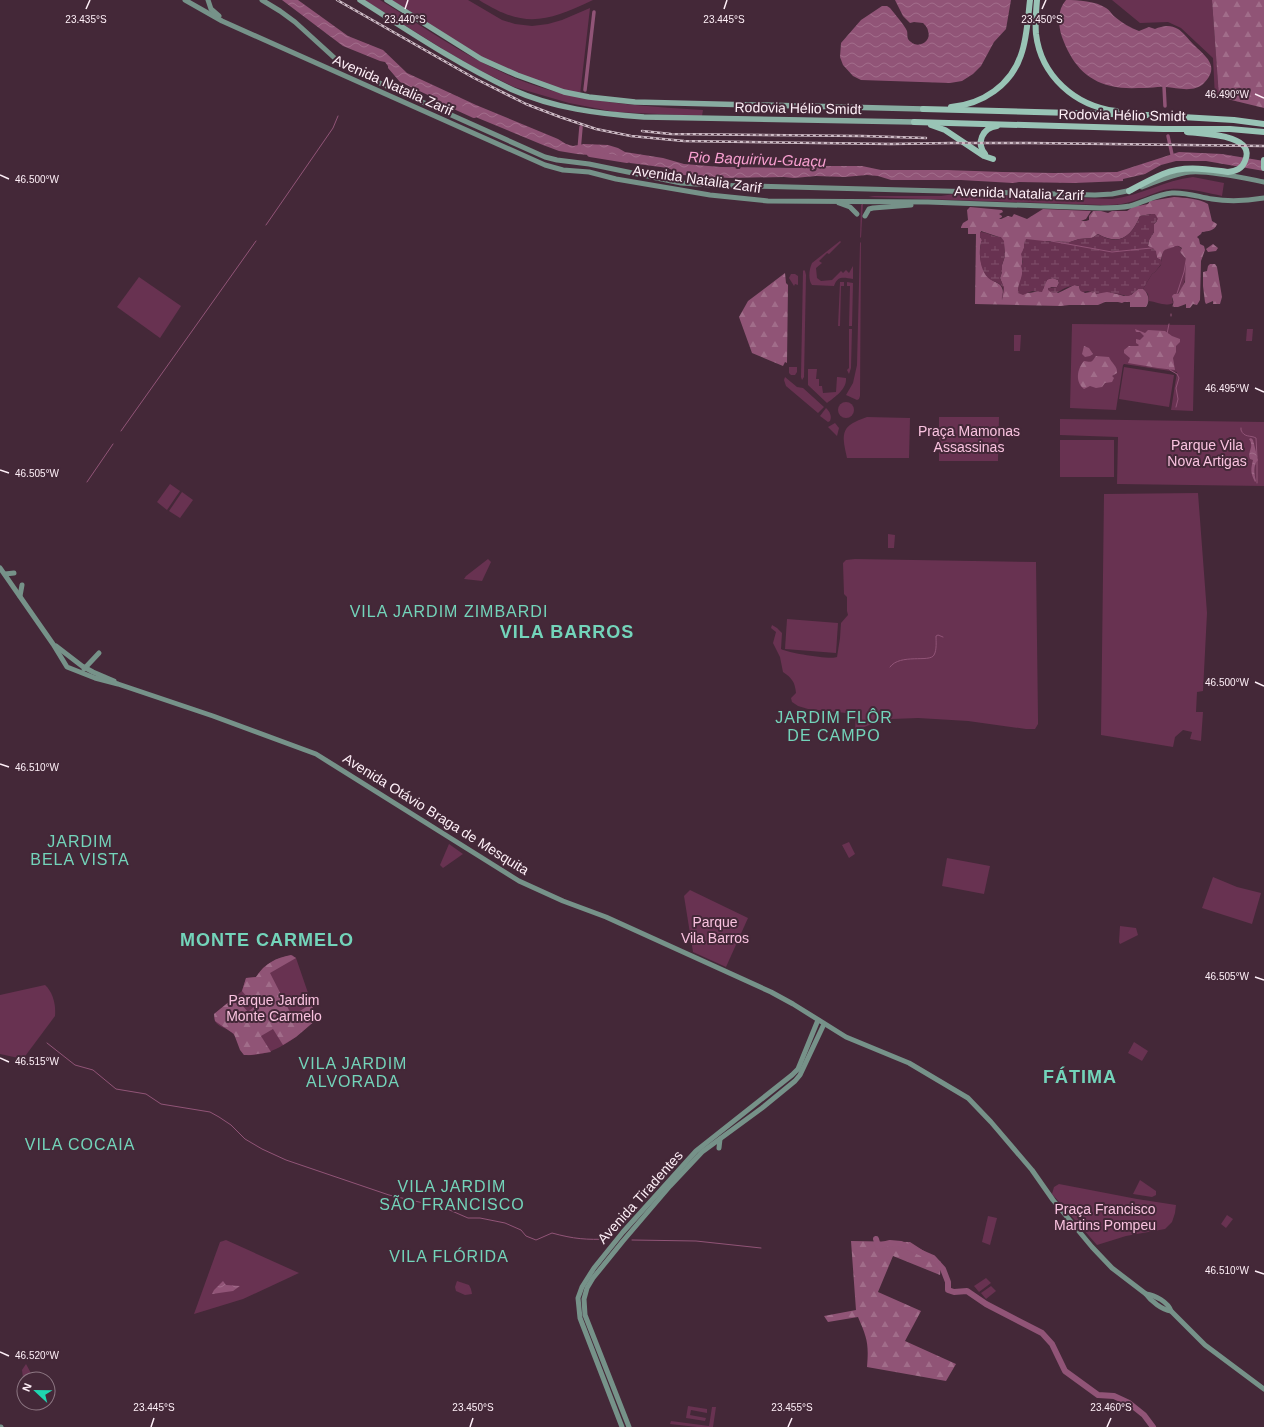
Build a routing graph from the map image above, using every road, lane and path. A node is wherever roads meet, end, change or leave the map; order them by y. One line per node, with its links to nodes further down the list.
1 (185, 0): 10 (main road, Avenida Natalia Zarif)
2 (208, 0): 10 (main road)
3 (257, 0): 9 (main road)
4 (262, 0): 9 (main road, Avenida Natalia Zarif)
5 (360, 0): 13 (main road, Rodovia Hélio Smidt)
6 (387, 0): 11 (main road, Rodovia Hélio Smidt)
7 (1030, 0): 11 (highway)
8 (1037, 0): 12 (highway)
9 (280, 11): 21 (main road, Avenida Natalia Zarif)
10 (251, 34): 23 (main road, Avenida Natalia Zarif)
11 (922, 110): 12 (highway, Rodovia Hélio Smidt)
12 (1147, 115): 14 (highway, Rodovia Hélio Smidt)
13 (914, 122): 15 (highway, Rodovia Hélio Smidt); 15 (highway)
14 (1264, 124)
15 (1011, 125): 16 (highway, Rodovia Hélio Smidt)
16 (1163, 129): 17 (highway, Rodovia Hélio Smidt); 21 (highway)
17 (1264, 132)
18 (1264, 160): 19 (highway)
19 (1264, 168)
20 (1264, 182): 21 (main road, Avenida Natalia Zarif)
21 (1129, 191)
22 (1264, 198): 24 (main road, Avenida Natalia Zarif)
23 (835, 201): 24 (main road, Avenida Natalia Zarif); 25 (main road)
24 (928, 202): 26 (main road)
25 (857, 214)
26 (865, 216)
27 (0, 568): 29 (main road)
28 (14, 573): 29 (main road)
29 (5, 574): 31 (main road)
30 (22, 585): 31 (main road)
31 (20, 596): 32 (main road)
32 (53, 644): 34 (main road); 35 (main road)
33 (99, 653): 35 (main road)
34 (67, 667): 35 (main road, Avenida Otávio Braga de Mesquita); 36 (main road, Avenida Otávio Braga de Mesquita)
35 (85, 669): 36 (main road, Avenida Otávio Braga de Mesquita)
36 (118, 684): 37 (main road, Avenida Otávio Braga de Mesquita)
37 (818, 1020): 38 (main road, Avenida Otávio Braga de Mesquita); 42 (main road, Avenida Tiradentes)
38 (824, 1024): 39 (main road, Avenida Tiradentes); 41 (main road, Avenida Otávio Braga de Mesquita)
39 (720, 1139): 40 (main road); 43 (main road, Avenida Tiradentes)
40 (719, 1148)
41 (1264, 1389)
42 (622, 1427)
43 (629, 1427)

